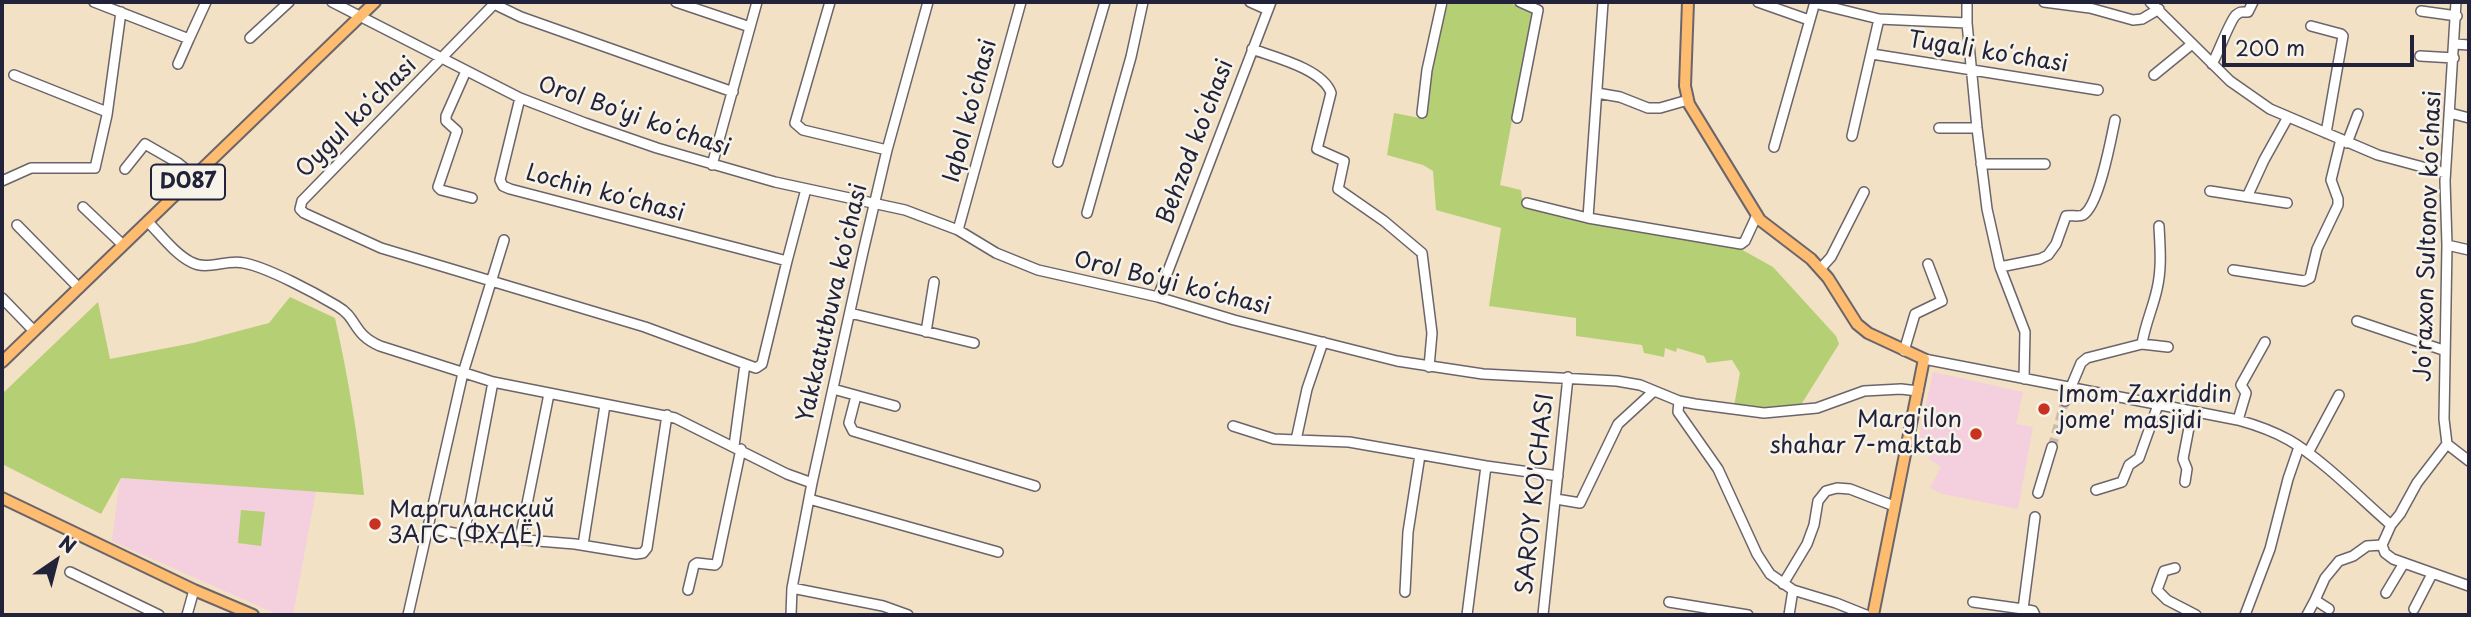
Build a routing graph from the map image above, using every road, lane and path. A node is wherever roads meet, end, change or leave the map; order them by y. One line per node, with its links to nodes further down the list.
1 (94, 2): 28 (street)
2 (206, 2): 37 (street)
3 (289, 2): 36 (street)
4 (332, 2): 29 (street, Orol Boʻyi koʻchasi)
5 (374, 2): 29 (main road, D087)
6 (676, 2): 35 (street)
7 (757, 2): 35 (street)
8 (830, 2): 71 (street)
9 (928, 2): 71 (street, Yakkatutbuva koʻchasi)
10 (1021, 2): 95 (street, Iqbol koʻchasi)
11 (1105, 2): 72 (street)
12 (1143, 2): 89 (street)
13 (1250, 2): 26 (street)
14 (1442, 2): 58 (street)
15 (1520, 2): 62 (street)
16 (1603, 2): 54 (street)
17 (1688, 2): 56 (main road)
18 (1758, 2): 32 (street)
19 (1814, 2): 31 (street); 32 (street)
20 (1967, 2): 33 (street)
21 (2044, 2): 25 (street)
22 (2253, 2): 47 (street)
23 (2456, 2): 30 (street, Joʻraxon Sultonov koʻchasi)
24 (495, 3): 45 (street); 53 (street)
25 (2157, 5): 38 (street)
26 (1270, 6): 41 (street, Behzod koʻchasi)
27 (2421, 11): 30 (street)
28 (121, 12): 37 (street); 57 (street)
29 (360, 16): 45 (street, Orol Boʻyi koʻchasi); 78 (main road, D087)
30 (2457, 16): 39 (street, Joʻraxon Sultonov koʻchasi)
31 (1879, 19): 33 (street); 42 (street)
32 (1810, 20): 70 (street)
33 (1967, 23): 48 (street)
34 (2311, 26): 67 (street)
35 (750, 27): 53 (street)
36 (250, 38)
37 (189, 39): 46 (street)
38 (2192, 44): 47 (street); 51 (street)
39 (2455, 44): 40 (street); 44 (street, Joʻraxon Sultonov koʻchasi)
40 (2469, 45)
41 (1252, 49): 108 (street, Behzod koʻchasi); 124 (street)
42 (1872, 54): 48 (street, Tugali koʻchasi); 68 (street)
43 (2420, 56): 44 (street)
44 (2454, 58): 59 (street, Joʻraxon Sultonov koʻchasi)
45 (442, 59): 49 (street, Orol Boʻyi koʻchasi); 105 (street, Oygul koʻchasi)
46 (178, 64)
47 (2212, 64): 61 (street)
48 (1972, 69): 52 (street, Tugali koʻchasi); 66 (street)
49 (466, 71): 55 (street, Orol Boʻyi koʻchasi); 84 (street)
50 (14, 75): 57 (street)
51 (2154, 75)
52 (2098, 90)
53 (733, 92): 75 (street)
54 (1597, 93): 56 (street); 91 (street)
55 (520, 98): 75 (street, Orol Boʻyi koʻchasi); 100 (street, Lochin koʻchasi)
56 (1688, 100): 90 (main road)
57 (107, 112): 79 (street)
58 (1422, 113)
59 (2450, 113): 63 (street); 77 (street, Joʻraxon Sultonov koʻchasi)
60 (2358, 114): 69 (street)
61 (2288, 117): 67 (street); 83 (street)
62 (1517, 118)
63 (2469, 118)
64 (2115, 120): 102 (street)
65 (1939, 128): 66 (street)
66 (1977, 128): 73 (street)
67 (2326, 133): 69 (street)
68 (1852, 136)
69 (2344, 141): 77 (street); 104 (street)
70 (1774, 147)
71 (887, 150): 85 (street, Yakkatutbuva koʻchasi)
72 (1058, 162)
73 (1981, 164): 74 (street); 102 (street)
74 (2045, 164)
75 (712, 165): 80 (street, Orol Boʻyi koʻchasi)
76 (125, 169): 78 (street)
77 (2445, 173): 98 (street, Joʻraxon Sultonov koʻchasi)
78 (194, 176): 92 (main road, D087)
79 (2, 181)
80 (806, 189): 85 (street, Orol Boʻyi koʻchasi); 100 (street)
81 (2210, 191): 83 (street)
82 (1864, 192): 103 (street)
83 (2248, 197): 87 (street)
84 (471, 198)
85 (875, 202): 95 (street, Orol Boʻyi koʻchasi); 110 (street, Yakkatutbuva koʻchasi)
86 (1527, 203): 91 (street)
87 (2287, 203)
88 (83, 207): 97 (street)
89 (1087, 213)
90 (1757, 215): 91 (street); 103 (main road)
91 (1588, 218)
92 (148, 222): 97 (main road, D087); 125 (street)
93 (17, 225): 107 (street)
94 (2159, 226): 117 (street)
95 (958, 230): 108 (street, Orol Boʻyi koʻchasi)
96 (504, 240): 105 (street)
97 (123, 245): 107 (main road, D087)
98 (2447, 245): 99 (street); 119 (street, Joʻraxon Sultonov koʻchasi)
99 (2469, 250)
100 (786, 261): 123 (street)
101 (1928, 264): 120 (street)
102 (2000, 267): 127 (street)
103 (1821, 268): 120 (main road)
104 (2233, 270)
105 (491, 280): 123 (street, Oygul koʻchasi); 125 (street)
106 (934, 282): 113 (street)
107 (79, 288): 112 (main road, D087)
108 (1158, 297): 114 (street, Orol Boʻyi koʻchasi)
109 (2, 299): 112 (street)
110 (850, 313): 113 (street); 130 (street, Yakkatutbuva koʻchasi)
111 (2357, 321): 119 (street)
112 (34, 331): 122 (main road, D087)
113 (926, 332): 116 (street)
114 (1322, 342): 124 (street, Orol Boʻyi koʻchasi); 145 (street)
115 (2264, 342): 143 (street)
116 (974, 343)
117 (2142, 344): 118 (street); 129 (street)
118 (2168, 347)
119 (2444, 350): 146 (street, Joʻraxon Sultonov koʻchasi)
120 (1904, 351): 121 (main road)
121 (1924, 359): 127 (street); 132 (main road)
122 (2, 362)
123 (746, 364): 147 (street)
124 (1429, 368): 126 (street, Orol Boʻyi koʻchasi)
125 (463, 373): 128 (street); 165 (street)
126 (1568, 377): 131 (street, Orol Boʻyi koʻchasi); 153 (street, SAROY KO'CHASI)
127 (2024, 379): 129 (street)
128 (493, 382): 133 (street); 166 (street)
129 (2070, 389): 137 (street); 139 (street)
130 (833, 390): 135 (street); 155 (street, Yakkatutbuva koʻchasi)
131 (1654, 391): 136 (street, Orol Boʻyi koʻchasi); 161 (street)
132 (1918, 391): 136 (street, Orol Boʻyi koʻchasi); 162 (main road)
133 (549, 394): 138 (street); 167 (street)
134 (2340, 395): 149 (street)
135 (856, 396): 140 (street); 156 (street)
136 (1679, 401): 175 (street)
137 (2065, 401)
138 (605, 405): 142 (street); 168 (street)
139 (2158, 405): 141 (street); 157 (street)
140 (895, 406)
141 (2192, 412): 143 (street); 154 (street)
142 (667, 415): 147 (street); 168 (street)
143 (2238, 420): 149 (street)
144 (1233, 426): 145 (street)
145 (1296, 440): 150 (street)
146 (2447, 444): 151 (street); 164 (street)
147 (737, 447): 155 (street); 179 (street)
148 (2052, 447): 158 (street)
149 (2304, 450): 164 (street); 204 (street)
150 (1420, 455): 152 (street); 181 (street)
151 (2469, 461)
152 (1486, 466): 153 (street); 196 (street)
153 (1558, 476): 161 (street, SAROY KO'CHASI)
154 (2185, 482)
155 (812, 483): 160 (street, Yakkatutbuva koʻchasi)
156 (1035, 486)
157 (2096, 490)
158 (2038, 494)
159 (2, 498): 178 (main road)
160 (809, 499): 170 (street); 177 (street, Yakkatutbuva koʻchasi)
161 (1556, 499): 197 (street, SAROY KO'CHASI)
162 (1894, 506): 175 (street); 201 (main road)
163 (2035, 517): 186 (street)
164 (2391, 525): 169 (street)
165 (428, 528): 166 (street); 193 (street)
166 (464, 535): 167 (street)
167 (520, 539): 168 (street)
168 (583, 545)
169 (2382, 545): 171 (street); 183 (street)
170 (998, 552)
171 (2404, 563): 174 (street); 182 (street)
172 (2175, 568): 203 (street)
173 (70, 572): 190 (street)
174 (2431, 573): 176 (street); 188 (street)
175 (1783, 584): 180 (street)
176 (2469, 586)
177 (792, 588): 194 (street, Yakkatutbuva koʻchasi); 195 (street)
178 (194, 590): 189 (main road); 191 (street)
179 (688, 590)
180 (1793, 590): 199 (street); 200 (street)
181 (1405, 592)
182 (2386, 593)
183 (2315, 600): 187 (street); 205 (street)
184 (1669, 602): 198 (street)
185 (1973, 602): 186 (street)
186 (2023, 609): 202 (street)
187 (2329, 609)
188 (2414, 609)
189 (230, 611): 192 (main road)
190 (159, 615)
191 (187, 615)
192 (253, 615)
193 (408, 615)
194 (791, 615)
195 (908, 615)
196 (1468, 615)
197 (1543, 615)
198 (1748, 615)
199 (1789, 615)
200 (1866, 615)
201 (1874, 615)
202 (2035, 615)
203 (2196, 615)
204 (2245, 615)
205 (2307, 615)

